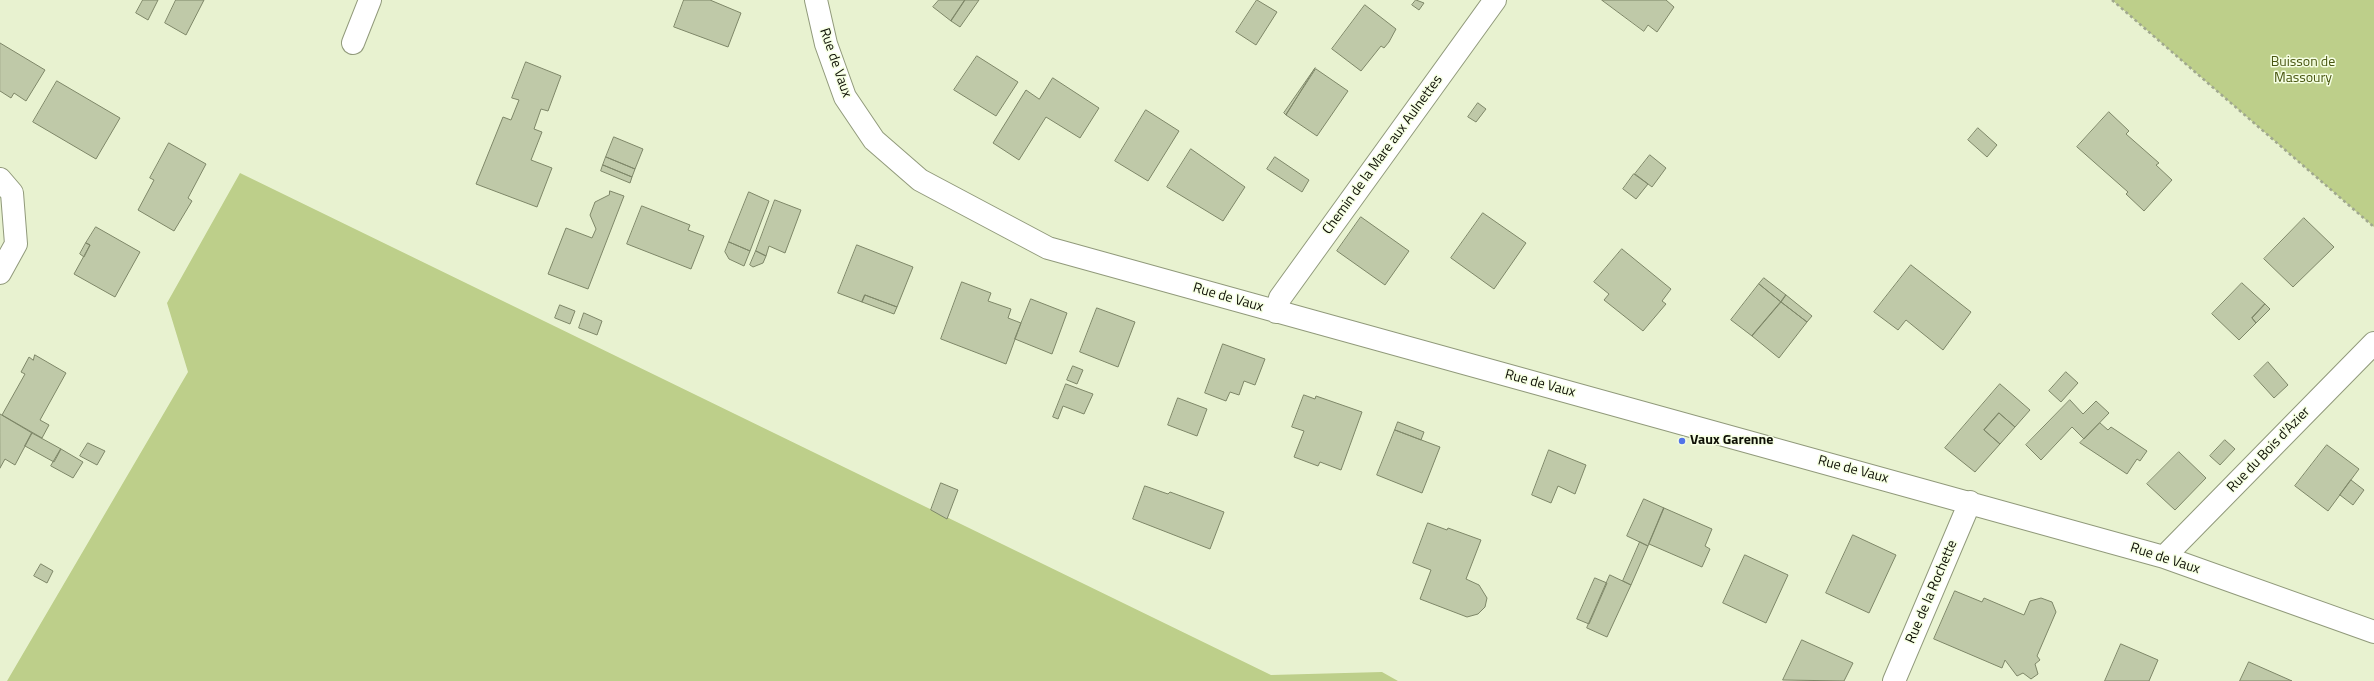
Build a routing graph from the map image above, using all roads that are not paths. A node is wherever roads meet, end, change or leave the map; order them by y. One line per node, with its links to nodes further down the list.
1 (370, 0): 4 (street)
2 (816, 0): 7 (street, Rue de Vaux)
3 (1495, 0): 7 (street, Chemin de la Mare aux Aulnettes)
4 (353, 43)
5 (0, 179): 6 (street)
6 (0, 273)
7 (1276, 312): 9 (street, Rue de Vaux)
8 (2374, 343): 10 (street, Rue du Bois d'Azier)
9 (1970, 502): 10 (street, Rue de Vaux); 12 (street, Rue de la Rochette)
10 (2164, 557): 11 (street, Rue de Vaux)
11 (2374, 632)
12 (1894, 681)

